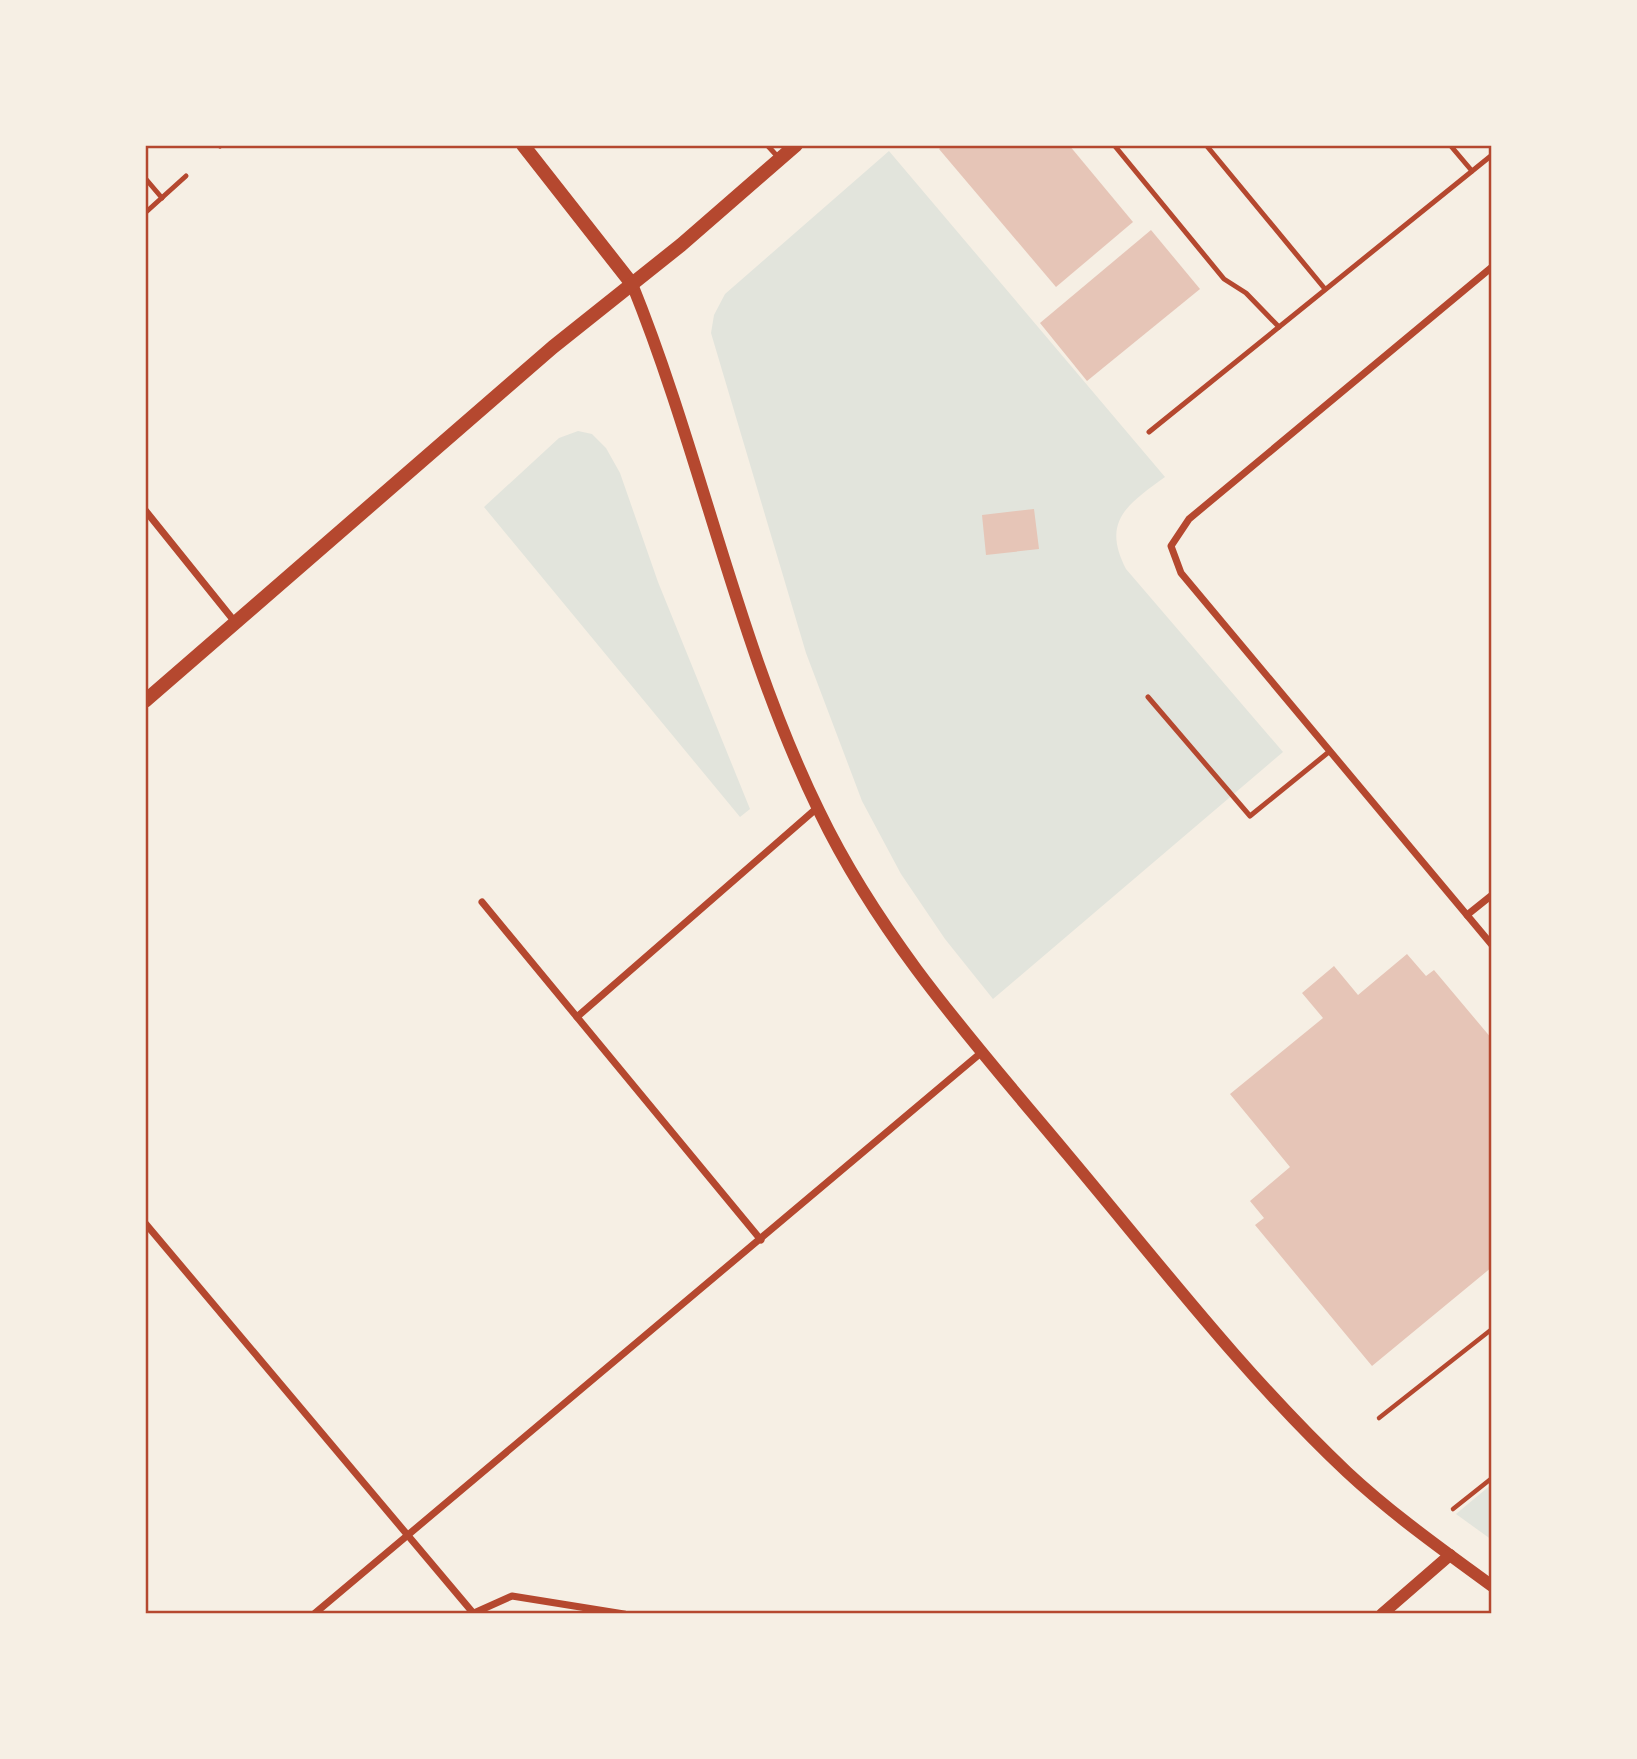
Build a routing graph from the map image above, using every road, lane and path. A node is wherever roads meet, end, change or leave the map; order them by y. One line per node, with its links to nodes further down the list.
1 (523, 145): 15 (main road)
2 (767, 145): 8 (lane)
3 (796, 145): 8 (main road)
4 (1114, 145): 17 (lane)
5 (1206, 145): 16 (lane)
6 (1450, 145): 9 (lane)
7 (1492, 155): 9 (lane)
8 (780, 159): 15 (main road)
9 (1472, 171): 16 (lane)
10 (186, 176): 12 (lane)
11 (145, 178): 12 (lane)
12 (162, 198): 13 (lane)
13 (145, 212)
14 (1492, 267): 23 (street)
15 (632, 284): 20 (main road); 24 (street)
16 (1325, 289): 17 (lane)
17 (1279, 327): 18 (lane)
18 (1149, 432)
19 (145, 510): 20 (street)
20 (236, 623): 22 (main road)
21 (1148, 697): 23 (lane)
22 (145, 701)
23 (1330, 751): 27 (street)
24 (817, 808): 29 (street); 30 (street)
25 (1492, 895): 27 (street)
26 (482, 902): 29 (street)
27 (1467, 915): 28 (street)
28 (1492, 946)
29 (577, 1017): 32 (street)
30 (982, 1052): 32 (street); 38 (street)
31 (145, 1223): 37 (street)
32 (761, 1240): 37 (street)
33 (1492, 1329): 34 (path)
34 (1379, 1418)
35 (1492, 1478): 36 (path)
36 (1453, 1509)
37 (408, 1536): 40 (street); 41 (street)
38 (1450, 1555): 39 (street); 43 (street)
39 (1492, 1586)
40 (474, 1613): 42 (street)
41 (314, 1614)
42 (624, 1614)
43 (1382, 1614)

